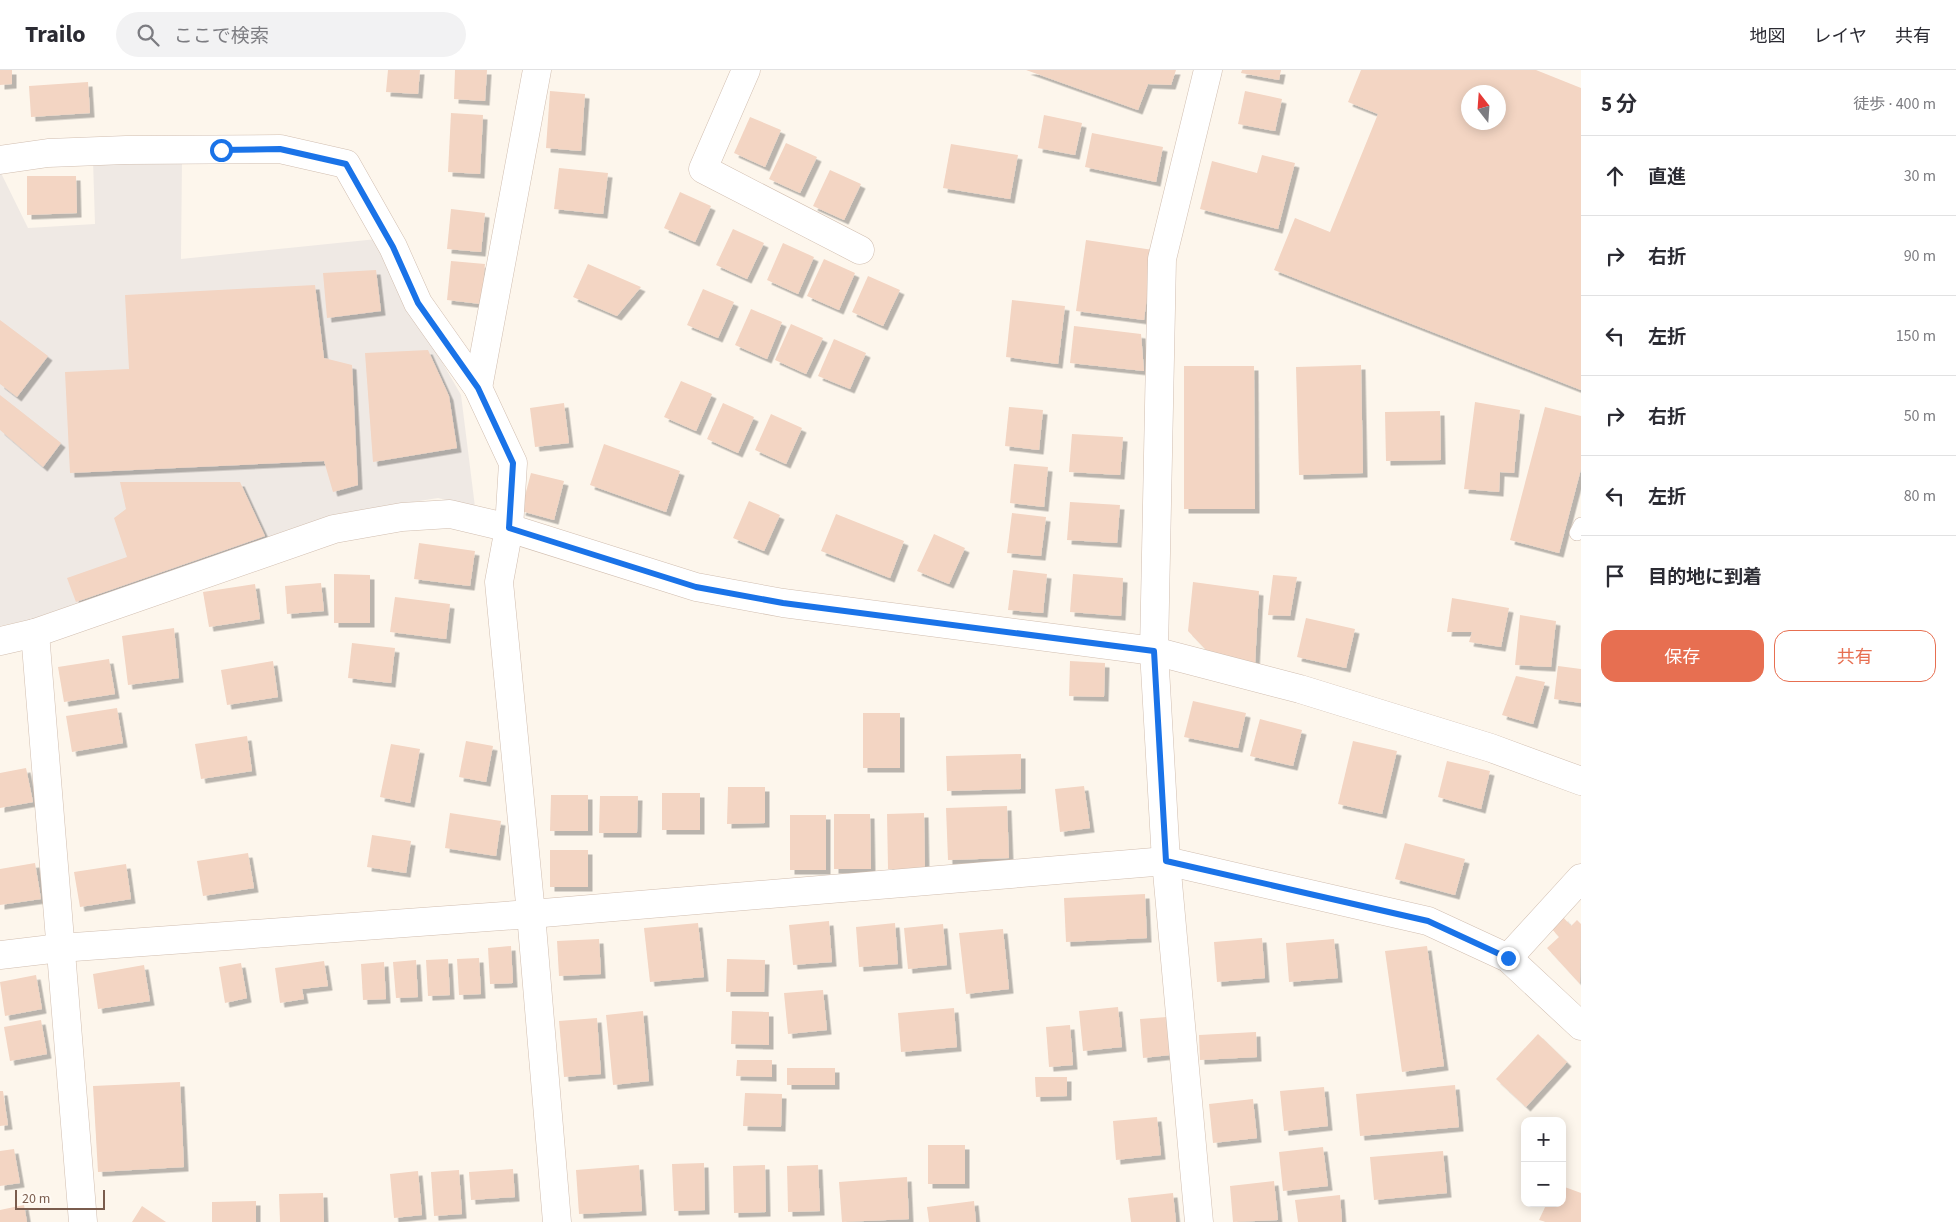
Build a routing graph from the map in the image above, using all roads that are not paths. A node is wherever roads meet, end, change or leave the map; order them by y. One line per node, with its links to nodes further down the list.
1 (537, 70): 6 (street)
2 (746, 70): 5 (street)
3 (1208, 70): 10 (street)
4 (0, 160): 6 (street)
5 (860, 250)
6 (478, 388): 7 (street)
7 (509, 528): 8 (street); 10 (street); 14 (street)
8 (35, 633): 9 (street); 15 (street)
9 (0, 640)
10 (1154, 651): 11 (street); 12 (street)
11 (1581, 781)
12 (1166, 861): 14 (street); 17 (street); 21 (street)
13 (1581, 878): 17 (street)
14 (531, 914): 15 (street); 20 (street)
15 (60, 948): 16 (street); 19 (street)
16 (0, 955)
17 (1508, 958): 18 (street)
18 (1581, 1026)
19 (83, 1222)
20 (557, 1222)
21 (1199, 1222)

